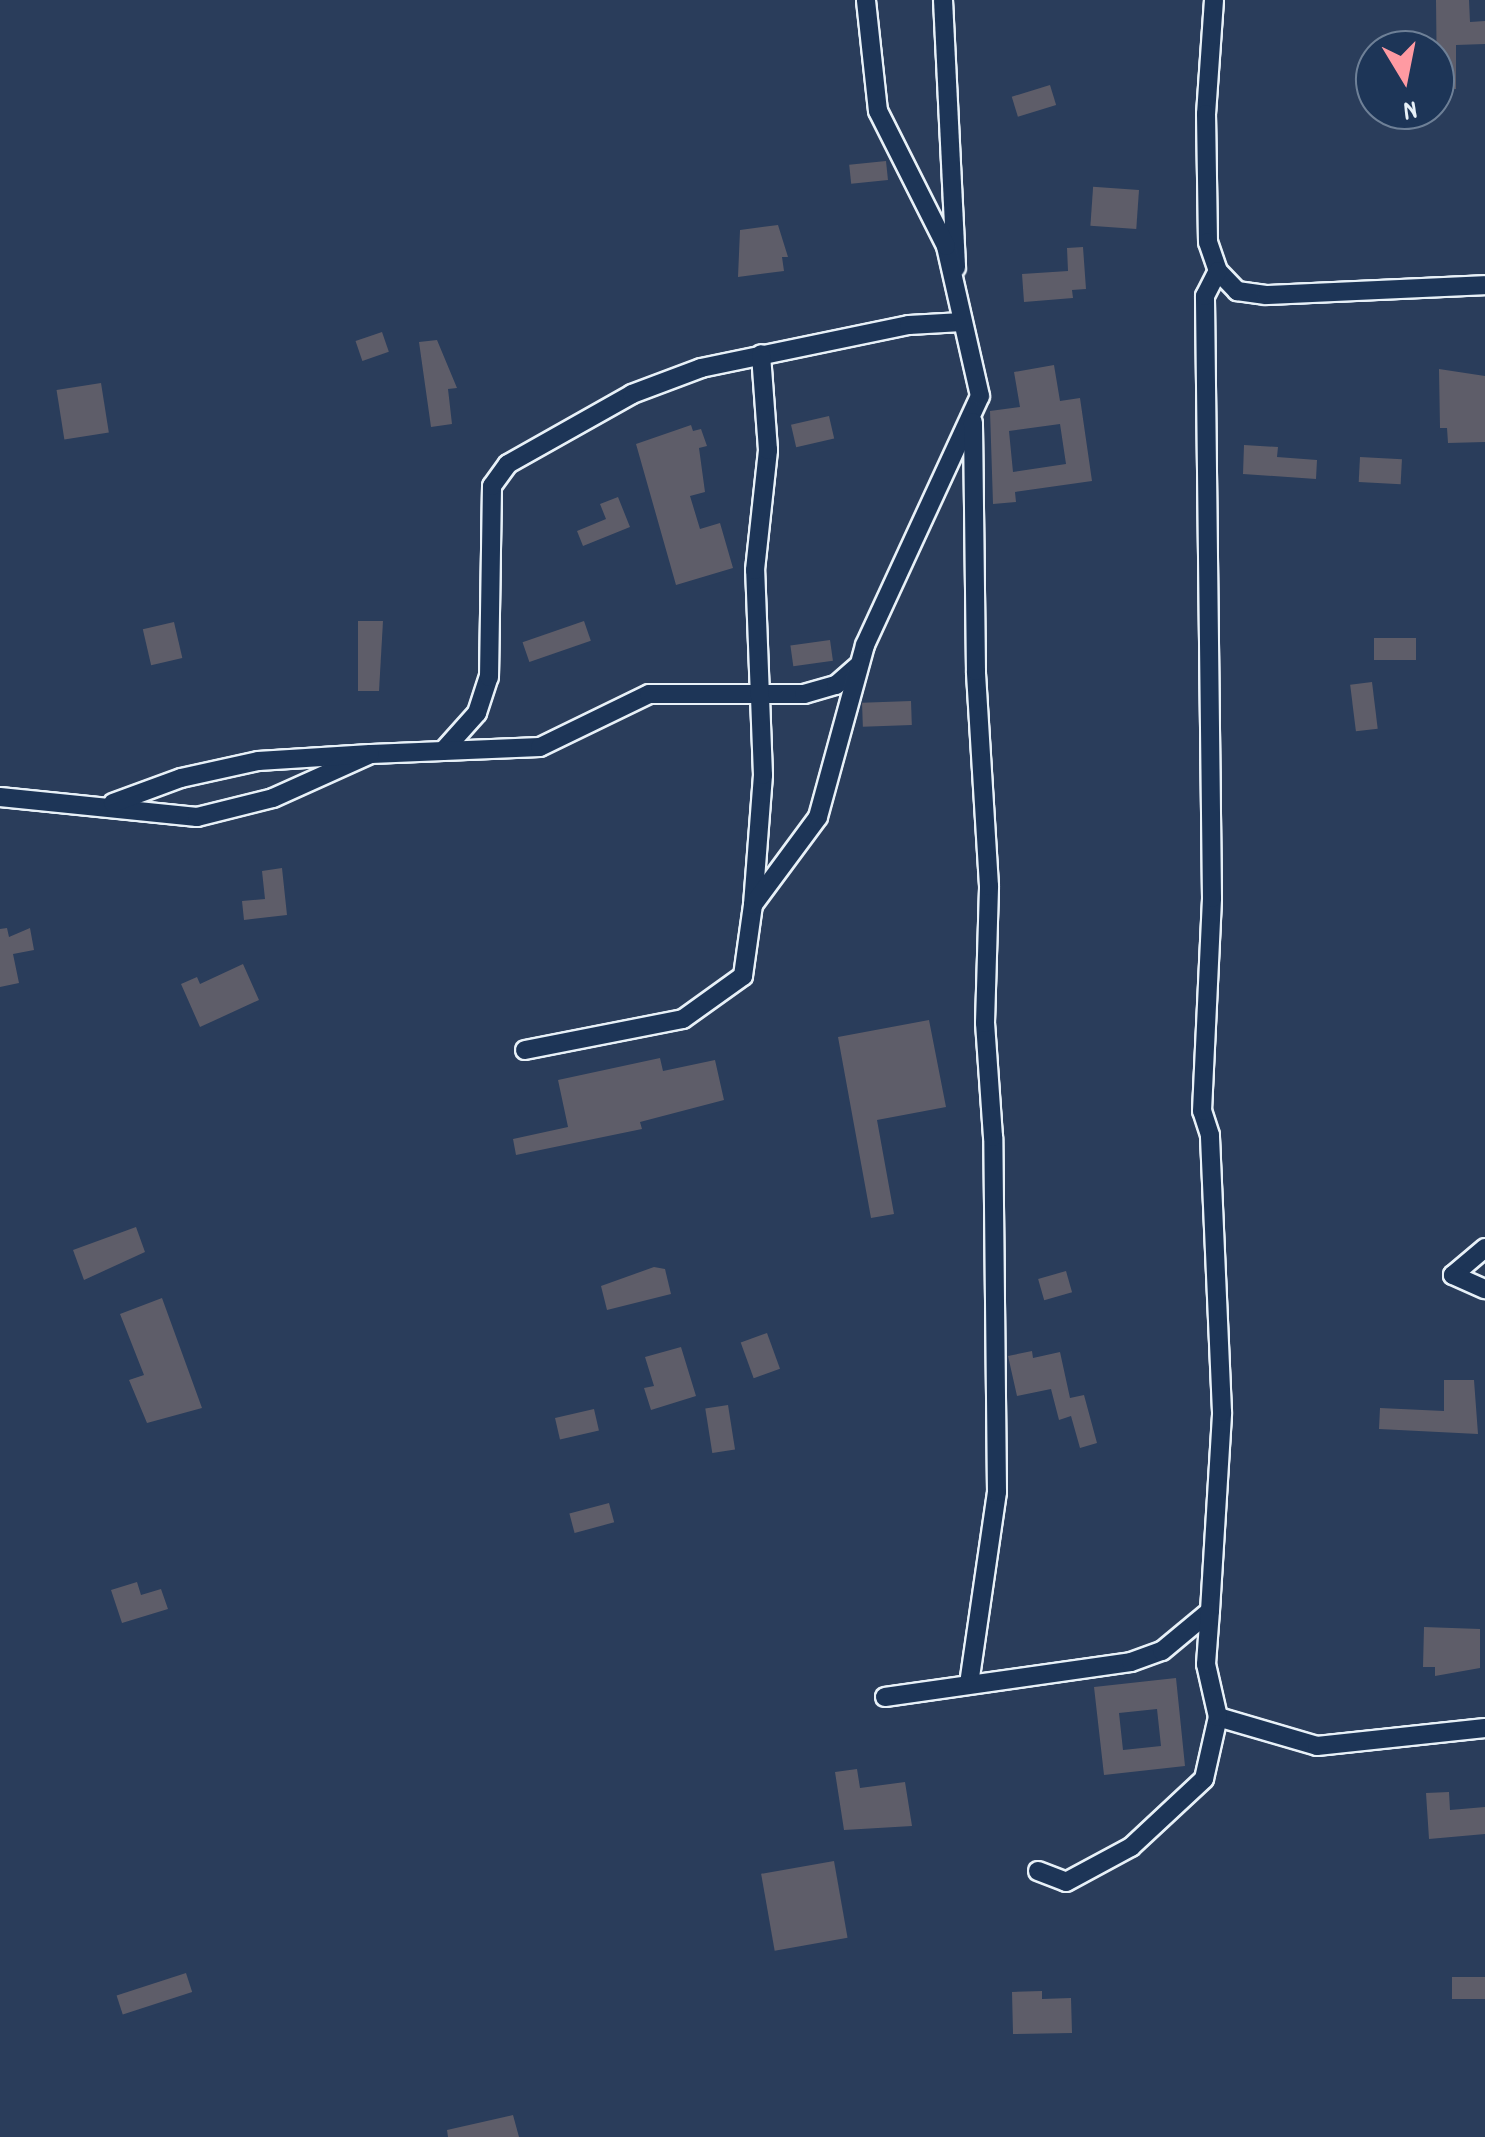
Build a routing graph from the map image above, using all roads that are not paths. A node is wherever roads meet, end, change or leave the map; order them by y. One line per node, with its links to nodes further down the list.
1 (866, 0): 6 (street)
2 (943, 0): 6 (street)
3 (1214, 0): 4 (street)
4 (1218, 271): 5 (street); 20 (street)
5 (1485, 285)
6 (954, 286): 7 (street)
7 (962, 322): 8 (street); 9 (street)
8 (761, 354): 11 (street); 12 (street)
9 (973, 417): 10 (street); 21 (street)
10 (857, 666): 11 (street); 16 (street)
11 (755, 691): 12 (street); 16 (street)
12 (443, 752): 13 (street)
13 (370, 754): 15 (street); 15 (street)
14 (0, 797): 15 (street)
15 (106, 805)
16 (752, 905): 17 (street)
17 (524, 1050)
18 (1485, 1248): 19 (street)
19 (1485, 1289)
20 (1210, 1611): 21 (street); 23 (street)
21 (969, 1684): 22 (street)
22 (885, 1696)
23 (1218, 1717): 24 (street); 25 (street)
24 (1485, 1728)
25 (1038, 1871)

